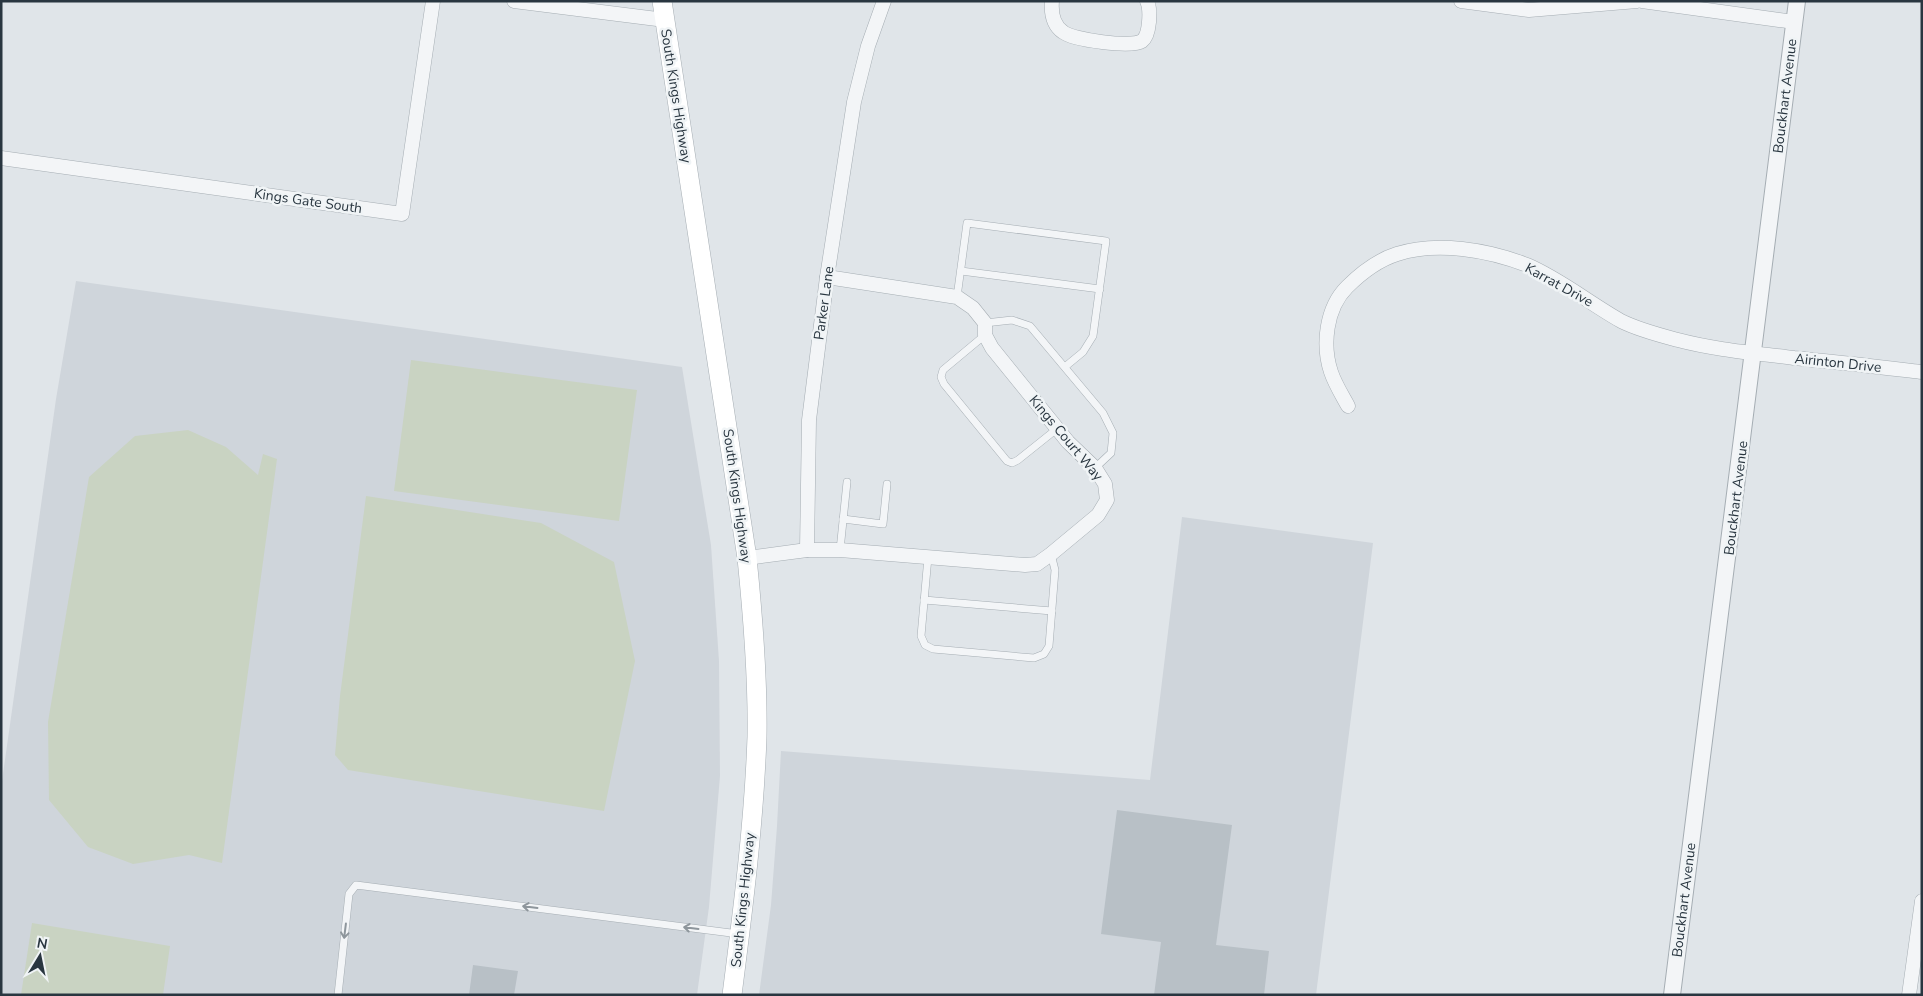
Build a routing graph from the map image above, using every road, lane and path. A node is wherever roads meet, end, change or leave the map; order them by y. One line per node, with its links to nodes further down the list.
1 (433, 1): 12 (street, Kings Gate South)
2 (514, 1): 10 (street)
3 (884, 1): 14 (street, Parker Lane)
4 (1052, 1): 5 (street)
5 (1147, 1)
6 (1461, 1): 7 (street)
7 (1637, 1)
8 (1642, 1): 11 (street)
9 (1797, 1): 11 (street, Bouckhart Avenue)
10 (663, 10): 31 (main road, South Kings Highway)
11 (1794, 22): 18 (street, Bouckhart Avenue)
12 (1, 158)
13 (961, 271): 15 (lane); 15 (lane); 16 (lane)
14 (827, 277): 16 (street, Kings Court Way); 27 (street, Parker Lane)
15 (1100, 289): 19 (lane)
16 (957, 297): 17 (street, Kings Court Way)
17 (985, 329): 19 (lane); 22 (street, Kings Court Way); 22 (lane)
18 (1754, 353): 20 (street, Airinton Drive); 21 (street, Karrat Drive); 38 (street, Bouckhart Avenue)
19 (1066, 366): 23 (lane)
20 (1922, 372)
21 (1348, 406)
22 (1058, 428): 23 (street, Kings Court Way)
23 (1095, 468): 29 (street, Kings Court Way)
24 (847, 482): 26 (lane)
25 (887, 484): 26 (lane)
26 (843, 519): 28 (lane)
27 (807, 550): 28 (street, Kings Court Way); 31 (street)
28 (840, 550): 30 (street, Kings Court Way)
29 (1052, 554): 30 (street, Kings Court Way); 33 (lane)
30 (928, 557): 32 (lane)
31 (747, 558): 35 (main road, South Kings Highway)
32 (924, 600): 33 (lane); 33 (lane)
33 (1052, 611)
34 (1922, 901): 39 (street)
35 (740, 934): 36 (lane, one-way to 36); 37 (main road, South Kings Highway)
36 (338, 995)
37 (732, 995)
38 (1672, 995)
39 (1910, 995)

